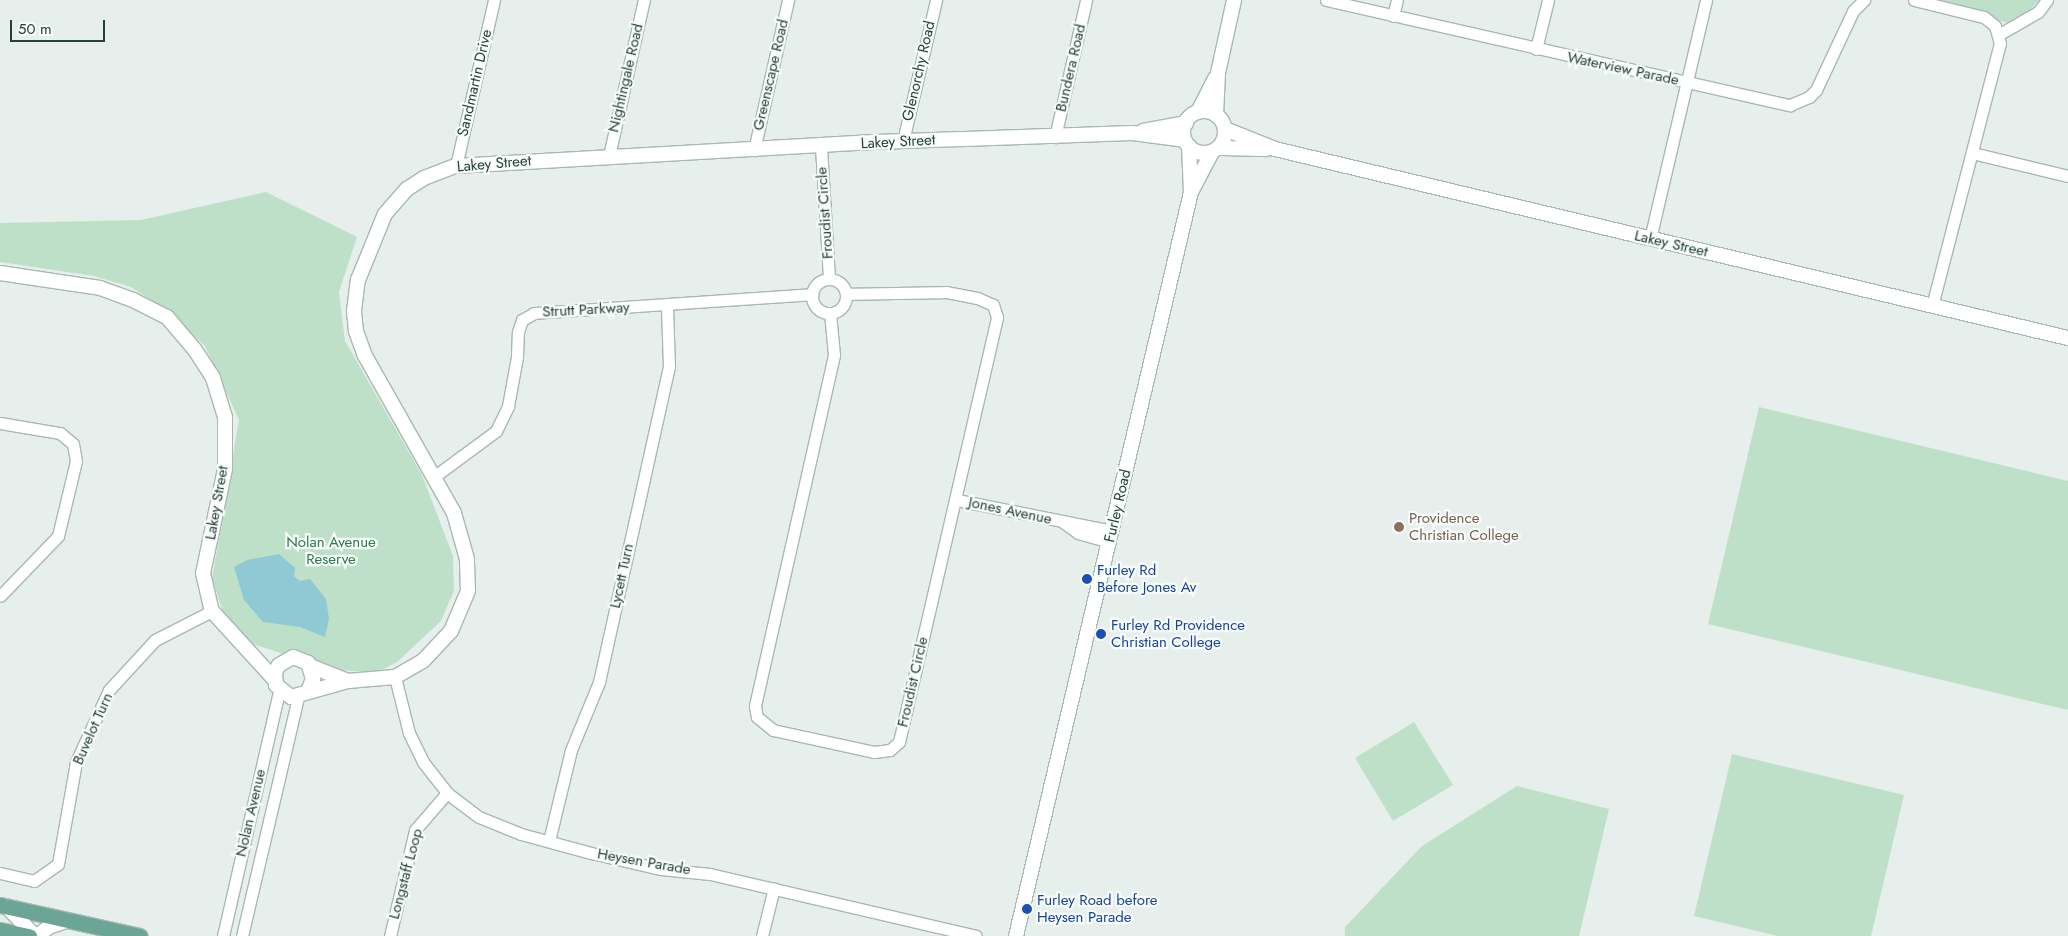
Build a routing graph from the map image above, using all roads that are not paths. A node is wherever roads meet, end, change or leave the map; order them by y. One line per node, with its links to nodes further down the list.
1 (494, 0): 33 (street, Sandmartin Drive)
2 (644, 0): 32 (street, Nightingale Road)
3 (788, 0): 29 (street, Greenscape Road)
4 (936, 0): 25 (street, Glenorchy Road)
5 (1086, 0): 24 (street, Bundera Road)
6 (1234, 0): 17 (street)
7 (1326, 0): 14 (street, Waterview Parade)
8 (1397, 0): 14 (street)
9 (1548, 0): 16 (street)
10 (1706, 0): 18 (street)
11 (1864, 0): 18 (street, Waterview Parade)
12 (1914, 0): 15 (street)
13 (2047, 0): 15 (street)
14 (1393, 16): 16 (street, Waterview Parade)
15 (1998, 35): 31 (street)
16 (1536, 50): 18 (street, Waterview Parade)
17 (1218, 73): 19 (street); 20 (street)
18 (1686, 83): 36 (street)
19 (1198, 112): 20 (street); 21 (street)
20 (1216, 115): 22 (street)
21 (1186, 123): 23 (street, Lakey Street); 26 (street)
22 (1225, 129): 28 (street, Lakey Street); 30 (street)
23 (1132, 133): 24 (street, Lakey Street); 26 (street, Lakey Street)
24 (1055, 137): 25 (street, Lakey Street)
25 (903, 141): 27 (street, Lakey Street)
26 (1187, 143): 30 (street, Lakey Street); 35 (street, Furley Road)
27 (821, 147): 29 (street, Lakey Street); 38 (street, Froudist Circle)
28 (1274, 149): 30 (street, Lakey Street); 36 (street, Lakey Street)
29 (754, 150): 32 (street, Lakey Street)
30 (1215, 150): 35 (street, Furley Road)
31 (1972, 153): 34 (street); 42 (street)
32 (609, 156): 33 (street, Lakey Street)
33 (456, 166): 46 (street, Lakey Street)
34 (2068, 176)
35 (1191, 192): 48 (street, Furley Road)
36 (1650, 239): 42 (street, Lakey Street)
37 (0, 273): 50 (street, Lakey Street)
38 (829, 279): 39 (street); 40 (street)
39 (812, 294): 41 (street, Strutt Parkway); 43 (street)
40 (846, 294): 43 (street); 47 (street, Froudist Circle)
41 (667, 306): 46 (street, Strutt Parkway); 59 (street, Lycett Turn)
42 (1932, 306): 44 (street, Lakey Street)
43 (830, 313): 47 (street, Froudist Circle)
44 (2068, 338)
45 (0, 423): 49 (street)
46 (435, 476): 54 (street, Lakey Street)
47 (956, 500): 48 (street, Jones Avenue)
48 (1111, 537): 73 (street, Furley Road)
49 (0, 596)
50 (212, 611): 51 (street); 60 (street, Buvelot Turn)
51 (253, 653): 52 (street, Lakey Street); 56 (street)
52 (288, 658): 53 (street, Lakey Street); 56 (street)
53 (310, 666): 55 (street, Lakey Street); 57 (street)
54 (394, 677): 55 (street, Lakey Street); 58 (street, Heysen Parade)
55 (348, 681): 57 (street, Lakey Street)
56 (277, 685): 57 (street, Lakey Street); 68 (street, Nolan Avenue)
57 (303, 694): 69 (street, Nolan Avenue)
58 (447, 793): 59 (street, Heysen Parade); 70 (street, Longstaff Loop)
59 (549, 841): 61 (street, Heysen Parade)
60 (0, 873)
61 (774, 888): 71 (street); 72 (street, Heysen Parade)
62 (3, 905): 63 (main road); 66 (street)
63 (69, 920): 66 (street); 67 (main road)
64 (0, 930): 65 (main road)
65 (29, 936)
66 (36, 936)
67 (140, 936)
68 (223, 936)
69 (242, 936)
70 (390, 936)
71 (762, 936)
72 (976, 936)
73 (1016, 936)

